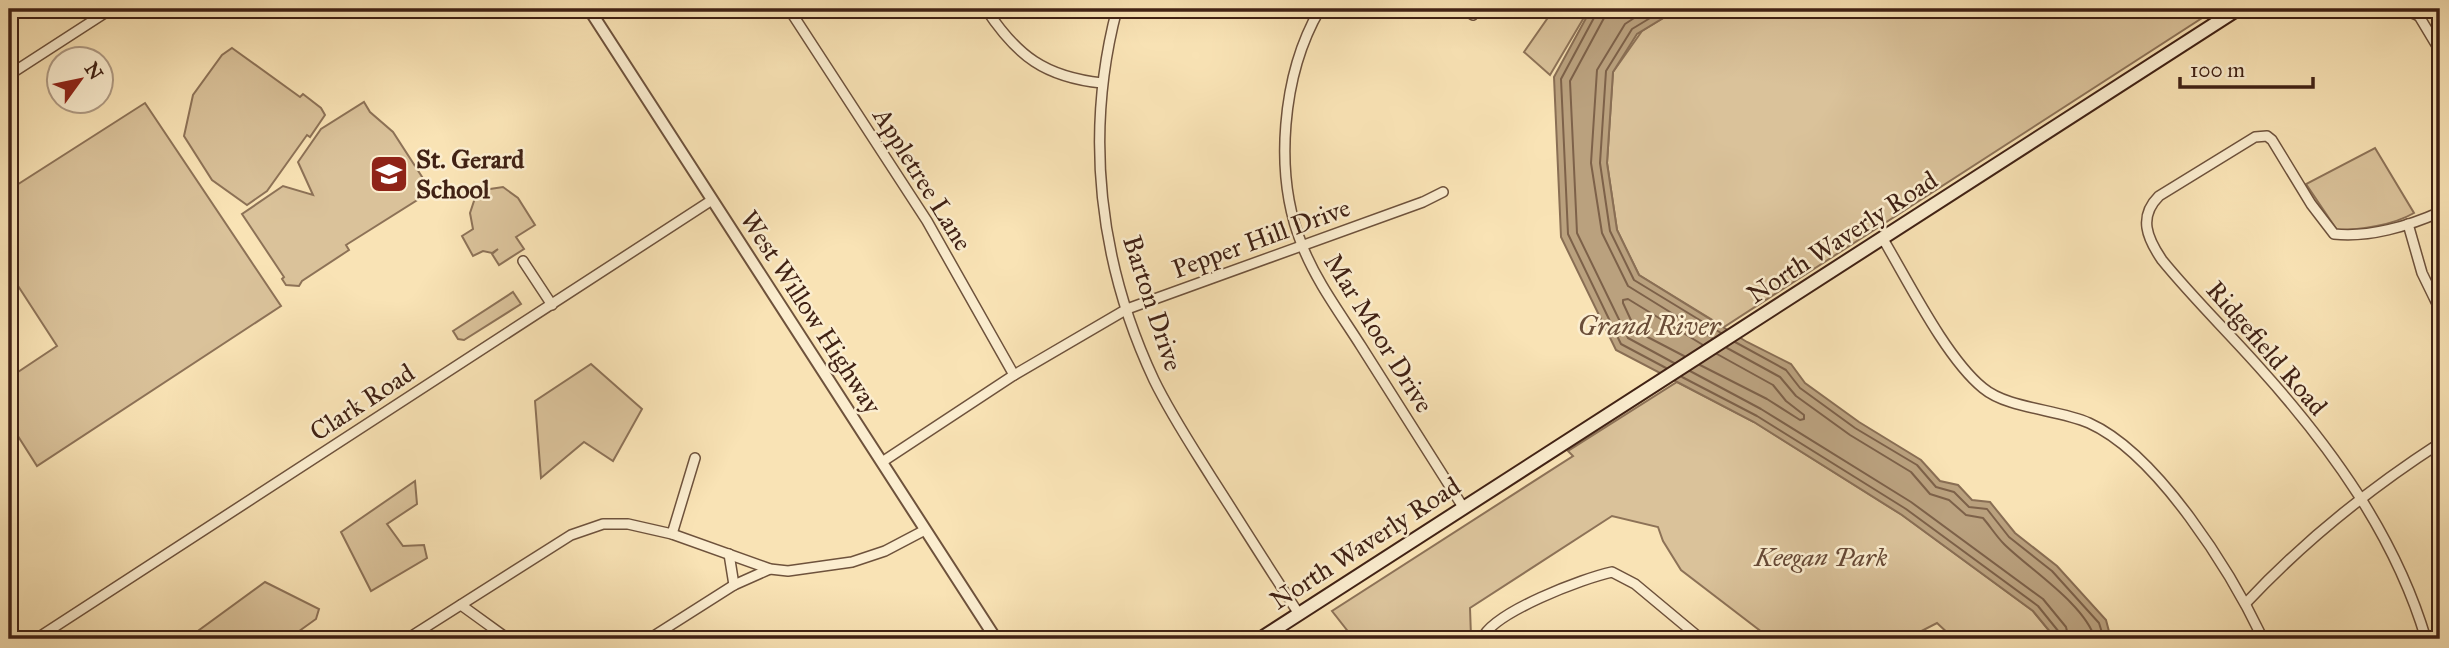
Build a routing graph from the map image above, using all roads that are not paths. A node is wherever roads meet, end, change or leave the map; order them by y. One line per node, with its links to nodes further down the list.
1 (111, 9): 14 (street)
2 (589, 9): 17 (street, West Willow Highway)
3 (789, 9): 26 (street, Appletree Lane)
4 (986, 9): 15 (street)
5 (1117, 9): 15 (street, Barton Drive)
6 (1320, 9): 21 (street, Mar Moor Drive)
7 (1464, 9): 12 (street)
8 (2238, 9): 20 (main road, North Waverly Road)
9 (2403, 9): 11 (street)
10 (2431, 9): 11 (street)
11 (2419, 13): 13 (street)
12 (1474, 15)
13 (2440, 51)
14 (9, 75)
15 (1102, 83): 24 (street, Barton Drive)
16 (1443, 192): 21 (street, Pepper Hill Drive)
17 (712, 201): 23 (street, Clark Road); 29 (street, West Willow Highway)
18 (2440, 212): 19 (street)
19 (2408, 224): 25 (street); 30 (street, Ridgefield Road)
20 (1883, 239): 31 (main road, North Waverly Road); 37 (street)
21 (1301, 244): 24 (street, Pepper Hill Drive); 31 (street, Mar Moor Drive)
22 (523, 261): 23 (street)
23 (552, 305): 40 (street, Clark Road)
24 (1127, 309): 26 (street, Pepper Hill Drive); 39 (street, Barton Drive)
25 (2440, 310)
26 (1014, 375): 29 (street, Pepper Hill Drive)
27 (2440, 443): 30 (street)
28 (695, 458): 33 (street)
29 (882, 462): 32 (street, West Willow Highway)
30 (2361, 498): 37 (street); 49 (street, Ridgefield Road)
31 (1463, 507): 39 (main road, North Waverly Road)
32 (925, 530): 35 (street); 44 (street, West Willow Highway)
33 (672, 534): 34 (street); 38 (street)
34 (729, 554): 35 (street); 36 (street)
35 (770, 569): 36 (street)
36 (734, 585): 43 (street)
37 (2246, 603): 48 (street)
38 (461, 605): 41 (street); 42 (street)
39 (1299, 614): 45 (main road, North Waverly Road)
40 (36, 639)
41 (407, 639)
42 (508, 639)
43 (649, 639)
44 (996, 639)
45 (1260, 639)
46 (1482, 639): 47 (street)
47 (1701, 639)
48 (2263, 639)
49 (2426, 639)

